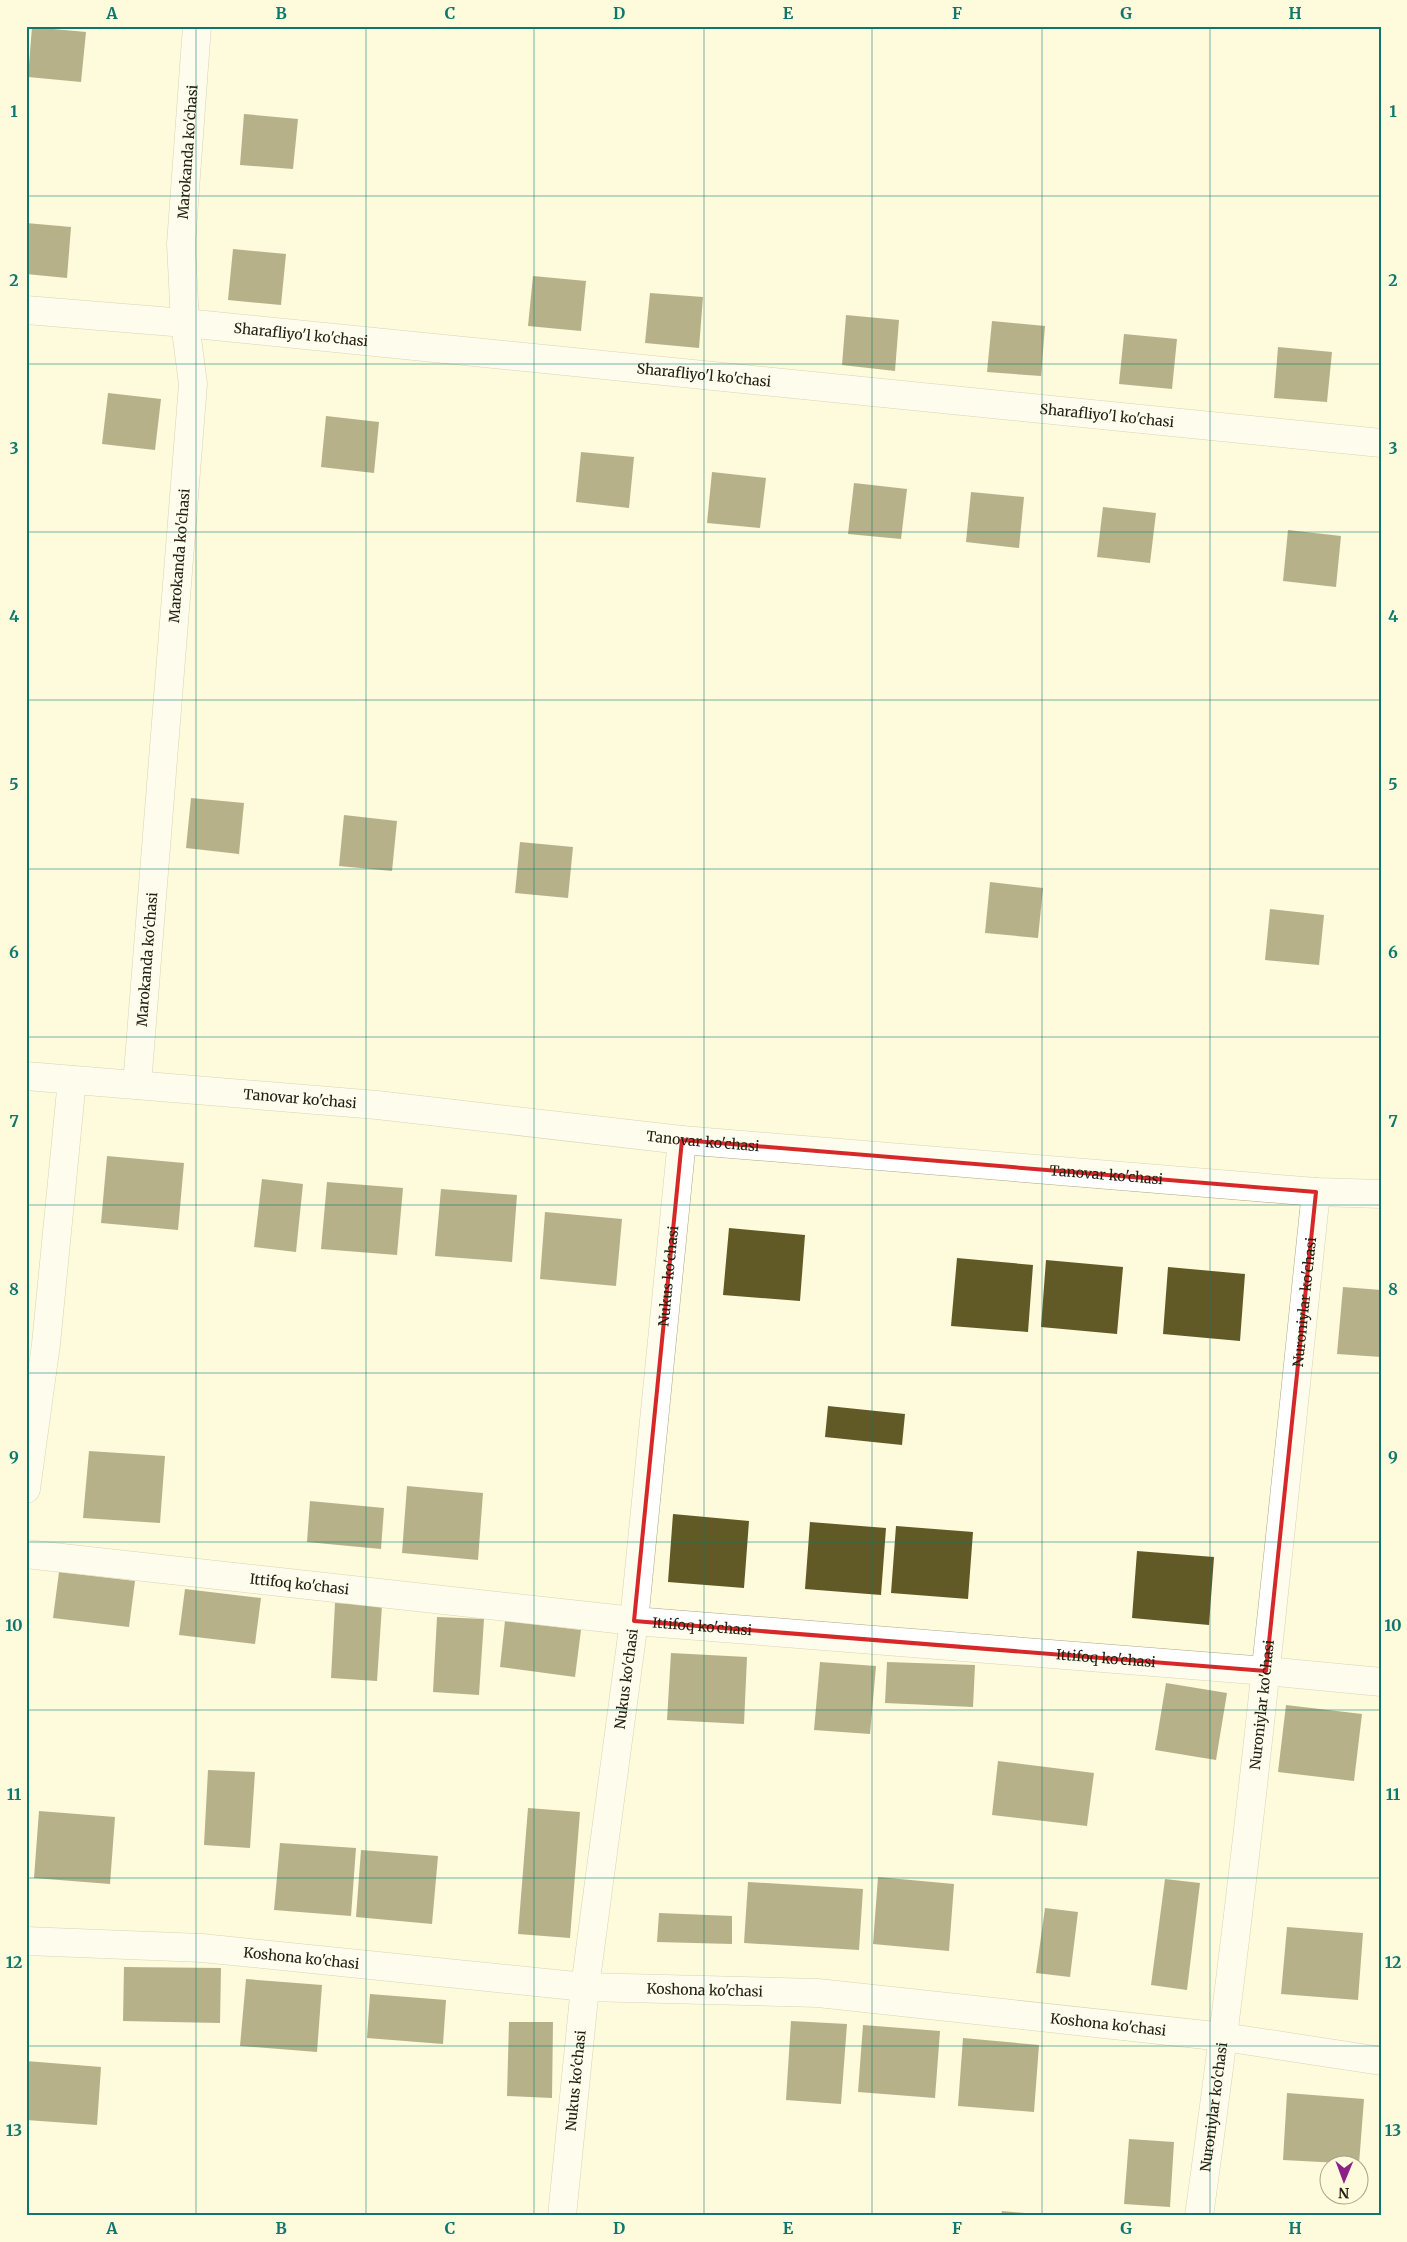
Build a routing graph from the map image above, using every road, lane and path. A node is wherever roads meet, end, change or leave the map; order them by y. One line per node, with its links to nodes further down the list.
1 (197, 26): 3 (street, Marokanda ko'chasi)
2 (26, 310): 3 (street, Sharafliyo'l ko'chasi)
3 (185, 324): 4 (street, Sharafliyo'l ko'chasi); 7 (street, Marokanda ko'chasi)
4 (1381, 443)
5 (26, 1076): 6 (street, Tanovar ko'chasi)
6 (72, 1080): 7 (street, Tanovar ko'chasi); 11 (street)
7 (137, 1085): 8 (street, Tanovar ko'chasi)
8 (682, 1140): 9 (street, Tanovar ko'chasi); 13 (street, Nukus ko'chasi)
9 (1316, 1192): 10 (street, Tanovar ko'chasi); 14 (street, Nuroniylar ko'chasi)
10 (1381, 1194)
11 (26, 1489)
12 (26, 1554): 13 (street, Ittifoq ko'chasi)
13 (634, 1620): 14 (street, Ittifoq ko'chasi); 17 (street, Nukus ko'chasi)
14 (1266, 1671): 15 (street, Ittifoq ko'chasi); 18 (street, Nuroniylar ko'chasi)
15 (1381, 1682)
16 (26, 1941): 17 (street, Koshona ko'chasi)
17 (585, 1988): 18 (street, Koshona ko'chasi); 20 (street, Nukus ko'chasi)
18 (1224, 2037): 19 (street, Koshona ko'chasi); 21 (street, Nuroniylar ko'chasi)
19 (1381, 2061)
20 (562, 2216)
21 (1199, 2216)

